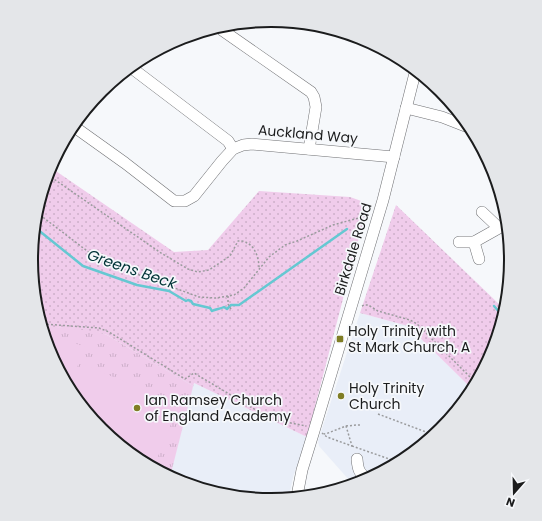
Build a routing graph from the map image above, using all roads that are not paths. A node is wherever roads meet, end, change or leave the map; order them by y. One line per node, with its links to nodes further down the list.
1 (224, 31): 8 (street)
2 (135, 71): 7 (street)
3 (414, 76): 4 (street, Birkdale Road)
4 (406, 108): 5 (street); 9 (street, Birkdale Road)
5 (460, 124)
6 (78, 129): 7 (street)
7 (233, 149): 8 (street, Auckland Way)
8 (310, 149): 9 (street, Auckland Way)
9 (394, 157): 17 (street, Birkdale Road)
10 (482, 212): 11 (street)
11 (502, 227): 13 (street)
12 (459, 242): 13 (street)
13 (474, 242): 14 (street)
14 (479, 259)
15 (357, 459): 16 (street)
16 (362, 475)
17 (298, 492)

